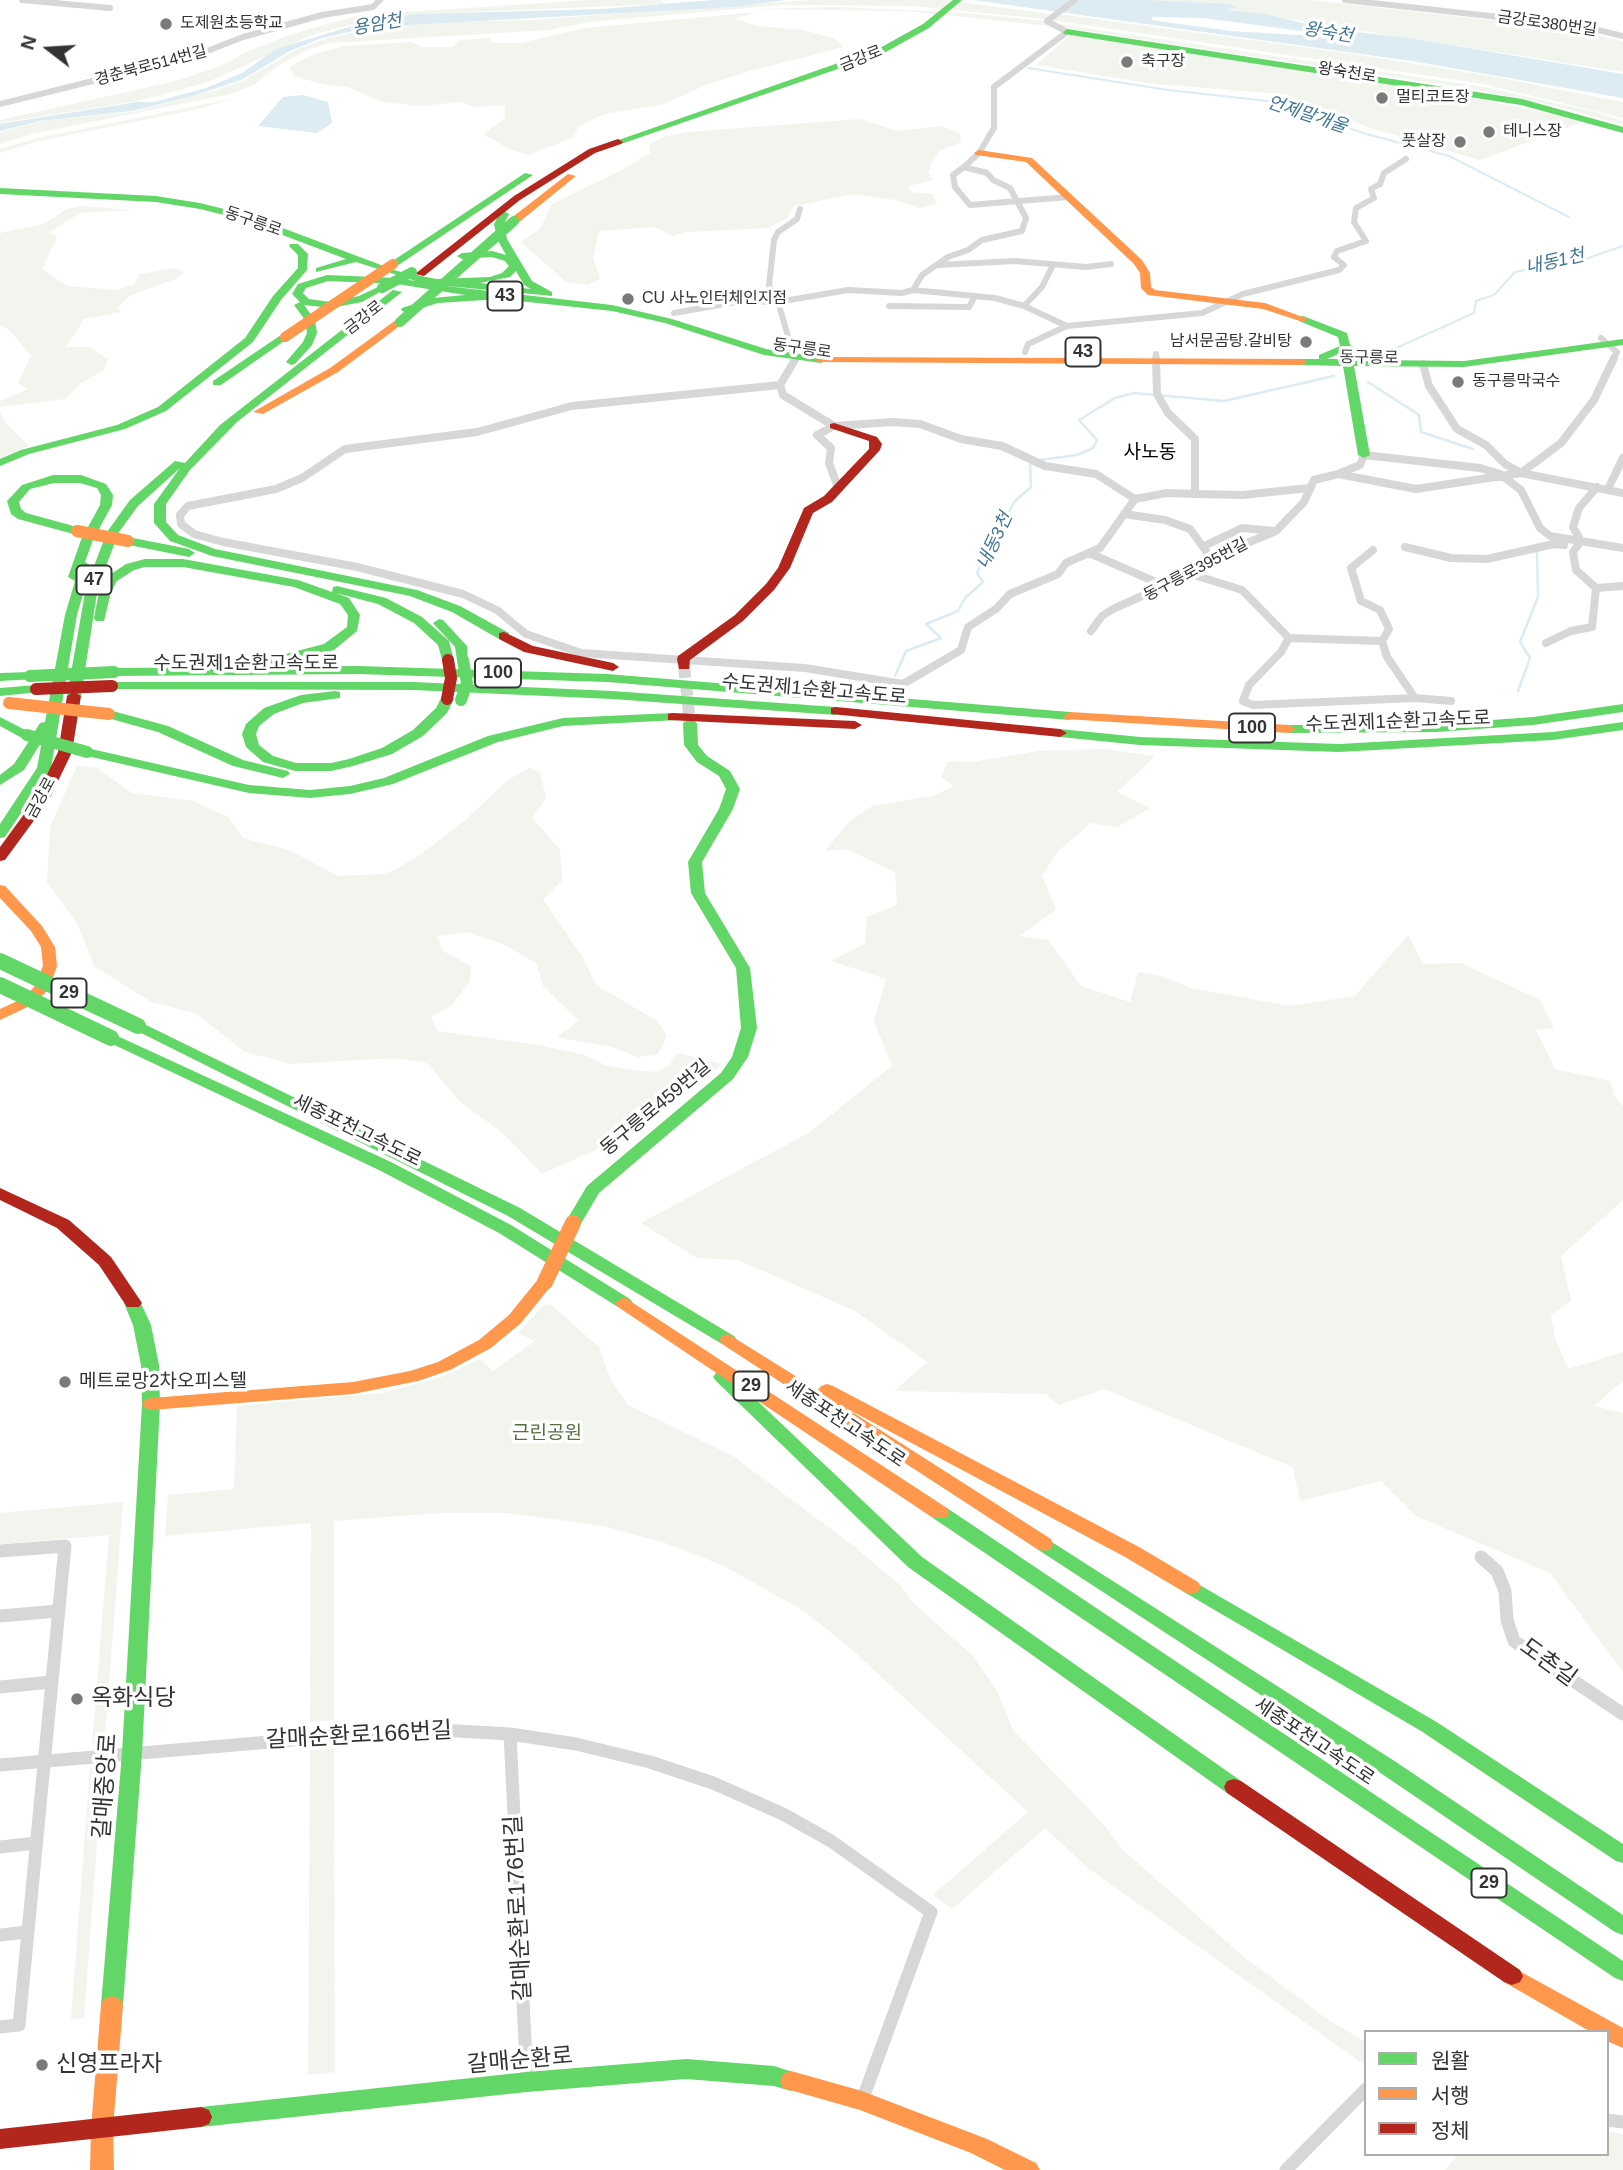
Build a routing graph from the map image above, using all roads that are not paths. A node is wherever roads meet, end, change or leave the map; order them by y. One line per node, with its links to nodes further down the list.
1 (22, 0): 6 (street)
2 (380, 0): 10 (street, 경춘북로514번길)
3 (958, 0): 7 (main road, 금강로 / 43)
4 (1075, 0): 8 (street)
5 (1345, 0): 9 (street, 금강로380번길)
6 (110, 8)
7 (935, 10): 11 (main road, 금강로 / 43); 14 (main road, 금강로 / 43)
8 (1067, 32): 12 (main road, 왕숙천로); 13 (street)
9 (1623, 36)
10 (0, 104)
11 (702, 113): 20 (main road, 금강로 / 43); 58 (main road, bridge)
12 (1623, 130)
13 (979, 153): 16 (street); 19 (main road)
14 (569, 154): 28 (main road, 금강로 / 43); 59 (main road, bridge)
15 (1406, 159): 36 (street)
16 (964, 167): 21 (street); 21 (street)
17 (0, 191): 24 (main road, 동구릉로)
18 (0, 197): 23 (main road, 동구릉로)
19 (1069, 197): 21 (street); 36 (main road)
20 (517, 198): 28 (main road, 금강로 / 47); 32 (main road, 43)
21 (1018, 200): 26 (street)
22 (800, 209): 35 (street)
23 (294, 246): 24 (main road, 동구릉로); 29 (main road)
24 (347, 262): 28 (main road, 동구릉로); 29 (main road); 30 (main road, 동구릉로)
25 (1111, 264): 27 (street)
26 (938, 265): 27 (street); 31 (street)
27 (1053, 265): 39 (street)
28 (422, 276): 30 (main road, 금강로 / 47); 32 (main road, 동구릉로)
29 (296, 280): 51 (main road); 57 (main road)
30 (391, 288): 30 (main road, 43); 33 (main road, 동구릉로 / 43); 51 (main road, 금강로 / 47)
31 (913, 290): 34 (street); 35 (street)
32 (548, 294): 40 (main road, 동구릉로 / 43)
33 (499, 296): 46 (main road, 동구릉로 / 43); 51 (main road)
34 (975, 296): 38 (street); 39 (street)
35 (778, 302): 40 (street); 46 (street)
36 (1225, 302): 42 (street); 49 (main road)
37 (889, 306): 38 (street)
38 (951, 306): 41 (street)
39 (1024, 306): 42 (street)
40 (674, 313): 46 (main road, 동구릉로 / 43)
41 (952, 317)
42 (1067, 326): 45 (street)
43 (1623, 335): 44 (main road, 동구릉로 / 43)
44 (1611, 341): 48 (main road, 동구릉로 / 43); 50 (main road, 동구릉로 / 43); 60 (street)
45 (1026, 352): 46 (main road, 동구릉로 / 43); 47 (main road, 동구릉로 / 43)
46 (794, 354): 47 (main road, 동구릉로 / 43); 52 (street)
47 (1156, 357): 49 (main road, 동구릉로 / 43); 68 (street)
48 (1370, 361): 49 (main road, 동구릉로 / 43); 50 (main road, 동구릉로 / 43)
49 (1348, 362): 55 (main road)
50 (1423, 364): 60 (street)
51 (290, 370): 53 (main road, 금강로 / 47); 86 (main road, 금강로 / 47)
52 (780, 385): 54 (street); 92 (street)
53 (233, 420): 58 (main road); 109 (main road, 금강로 / 47)
54 (834, 426): 63 (street); 63 (main road); 69 (street)
55 (1364, 455): 61 (street); 62 (street)
56 (1623, 458): 66 (street)
57 (0, 463)
58 (186, 468): 79 (main road)
59 (0, 469)
60 (1521, 473): 62 (street); 64 (street)
61 (1338, 474): 62 (street); 65 (street)
62 (1500, 474): 72 (street)
63 (838, 487): 92 (main road)
64 (1597, 487): 66 (street); 72 (street)
65 (1309, 488): 68 (street); 71 (street, 동구릉로395번길)
66 (1608, 489): 67 (street)
67 (1623, 493)
68 (1195, 494): 69 (street)
69 (1135, 499): 70 (street)
70 (1124, 514): 73 (street); 77 (street)
71 (1276, 531): 73 (street); 78 (street, 동구릉로395번길)
72 (1579, 544): 74 (street); 75 (street); 85 (street)
73 (1204, 546): 78 (street)
74 (1405, 547)
75 (1623, 548)
76 (1373, 550): 89 (street)
77 (1088, 553): 84 (street); 92 (street)
78 (1211, 558): 80 (street, 동구릉로395번길)
79 (280, 567): 81 (main road); 86 (main road, bridge)
80 (1191, 573): 84 (street, 동구릉로395번길); 88 (street)
81 (323, 576): 91 (main road); 100 (main road)
82 (1622, 583): 85 (street)
83 (298, 584): 91 (main road); 93 (main road); 109 (main road)
84 (1165, 586): 87 (street, 동구릉로395번길)
85 (1595, 588): 90 (street)
86 (71, 615): 104 (main road, 금강로 / 47)
87 (1091, 631)
88 (1289, 638): 89 (street); 98 (street)
89 (1382, 641): 98 (street)
90 (1546, 643)
91 (456, 660): 99 (main road, bridge)
92 (683, 663)
93 (162, 670): 95 (main road, 수도권제1순환고속도로 / 100); 100 (main road, 수도권제1순환고속도로 / 100)
94 (0, 677): 95 (main road, 수도권제1순환고속도로 / 100, bridge)
95 (113, 679): 96 (main road, 수도권제1순환고속도로 / 100); 97 (main road, 수도권제1순환고속도로 / 100, bridge)
96 (494, 689): 99 (main road); 108 (main road, 수도권제1순환고속도로 / 100)
97 (0, 692)
98 (1415, 698): 101 (street)
99 (454, 699): 102 (main road, bridge)
100 (882, 699): 103 (main road, 수도권제1순환고속도로 / 100)
101 (1451, 701)
102 (0, 703)
103 (1623, 708)
104 (52, 713): 110 (main road); 111 (main road, 금강로 / 47)
105 (0, 721): 108 (main road, bridge)
106 (690, 723): 120 (main road, 동구릉로459번길, bridge)
107 (1623, 726): 108 (main road, 수도권제1순환고속도로 / 100)
108 (1034, 732)
109 (68, 743): 112 (main road, 금강로 / 47)
110 (0, 781)
111 (0, 834)
112 (0, 857)
113 (1, 890): 116 (main road)
114 (0, 961): 118 (main road, 세종포천고속도로 / 29, bridge)
115 (0, 985): 119 (main road, 세종포천고속도로 / 29, bridge)
116 (0, 1015)
117 (0, 1193): 120 (main road, 갈매중앙로)
118 (703, 1324): 134 (main road); 135 (main road, 세종포천고속도로 / 29)
119 (680, 1338): 138 (main road, 세종포천고속도로 / 29); 140 (main road)
120 (151, 1404): 129 (main road, 갈매중앙로)
121 (0, 1551): 123 (street)
122 (1481, 1557): 127 (street, 도촌길)
123 (58, 1611): 124 (street); 125 (street)
124 (0, 1616)
125 (51, 1682): 126 (street); 130 (street)
126 (0, 1687)
127 (1623, 1714)
128 (510, 1734): 129 (street, 갈매순환로166번길); 141 (street, 갈매순환로176번길); 143 (street, 갈매순환로166번길)
129 (132, 1753): 130 (street, 갈매순환로166번길); 144 (main road, 갈매중앙로)
130 (44, 1762): 131 (street, 갈매순환로166번길); 132 (street)
131 (0, 1766)
132 (36, 1843): 133 (street); 136 (street)
133 (0, 1847)
134 (1623, 1855)
135 (1623, 1926)
136 (27, 1932): 137 (street); 139 (street)
137 (0, 1935)
138 (1623, 1972)
139 (0, 2027)
140 (1607, 2030)
141 (527, 2082): 143 (main road, 갈매순환로); 144 (main road, 갈매순환로)
142 (1364, 2092): 148 (street)
143 (862, 2101): 147 (main road, 갈매순환로)
144 (102, 2128): 145 (main road, 갈매순환로); 146 (main road, 갈매중앙로)
145 (0, 2139)
146 (102, 2170)
147 (1028, 2170)
148 (1286, 2170)

